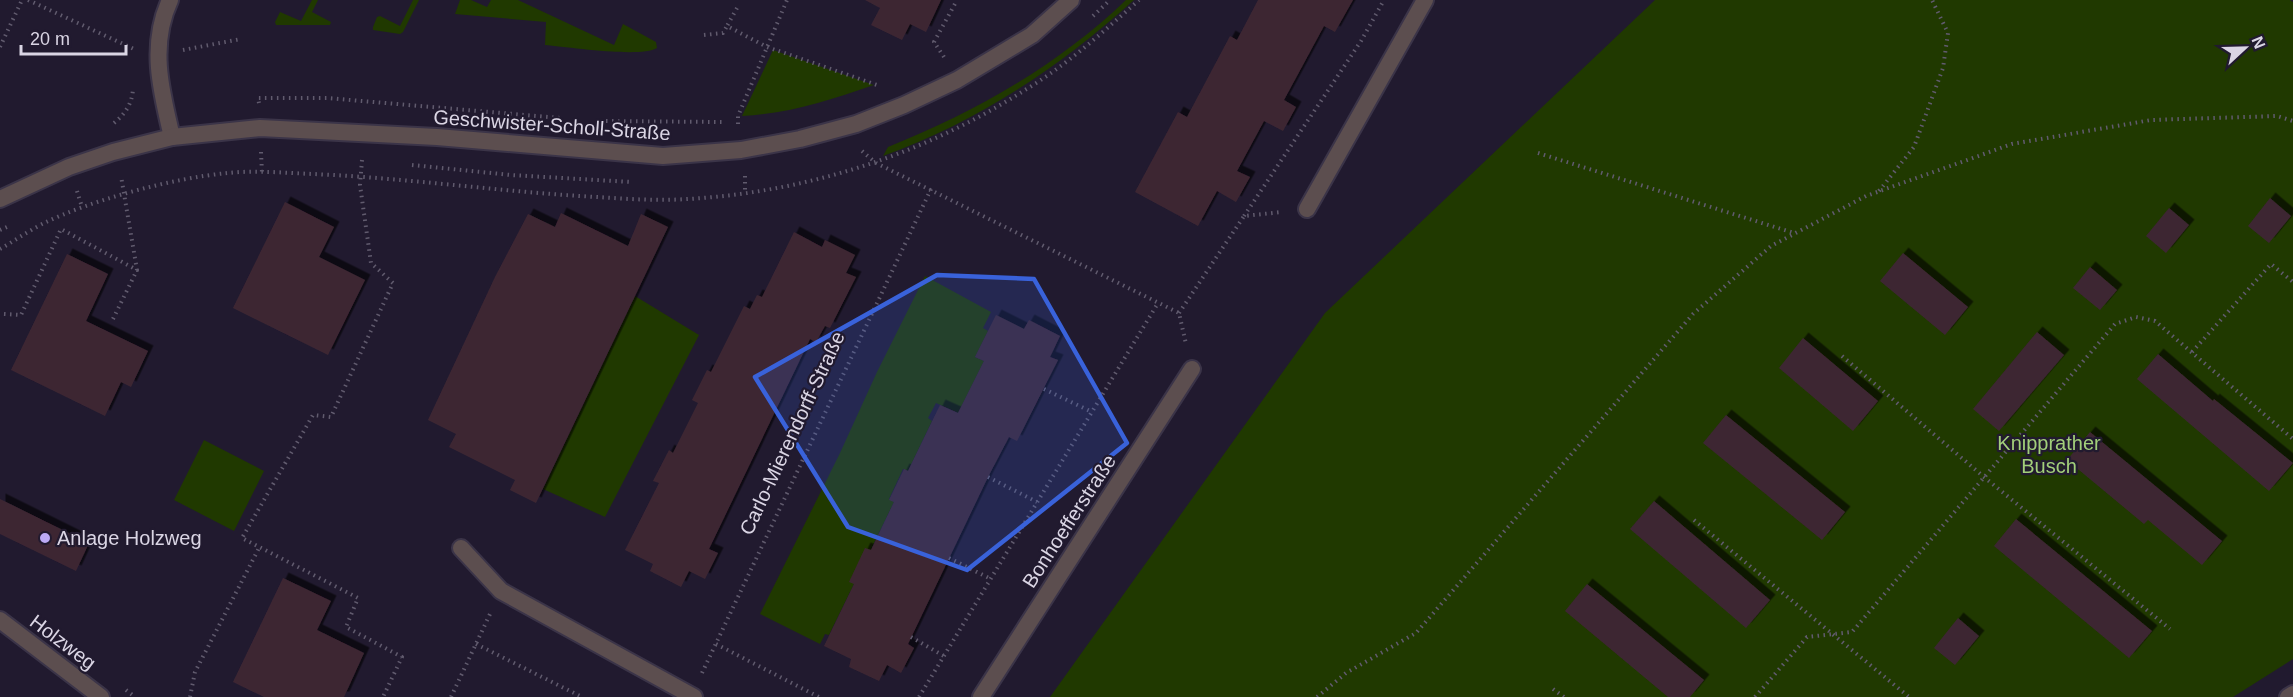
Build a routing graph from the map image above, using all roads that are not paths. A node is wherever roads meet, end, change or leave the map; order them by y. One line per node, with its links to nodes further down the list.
1 (170, 0): 4 (street)
2 (1071, 0): 4 (street, Geschwister-Scholl-Straße)
3 (1425, 0): 6 (street)
4 (172, 137): 5 (street, Geschwister-Scholl-Straße)
5 (0, 199)
6 (1307, 209)
7 (1192, 369): 13 (street, Bonhoefferstraße)
8 (461, 548): 11 (street)
9 (0, 620): 12 (street, Holzweg)
10 (2293, 694): 14 (street)
11 (693, 696)
12 (101, 697)
13 (981, 697)
14 (2288, 697)

